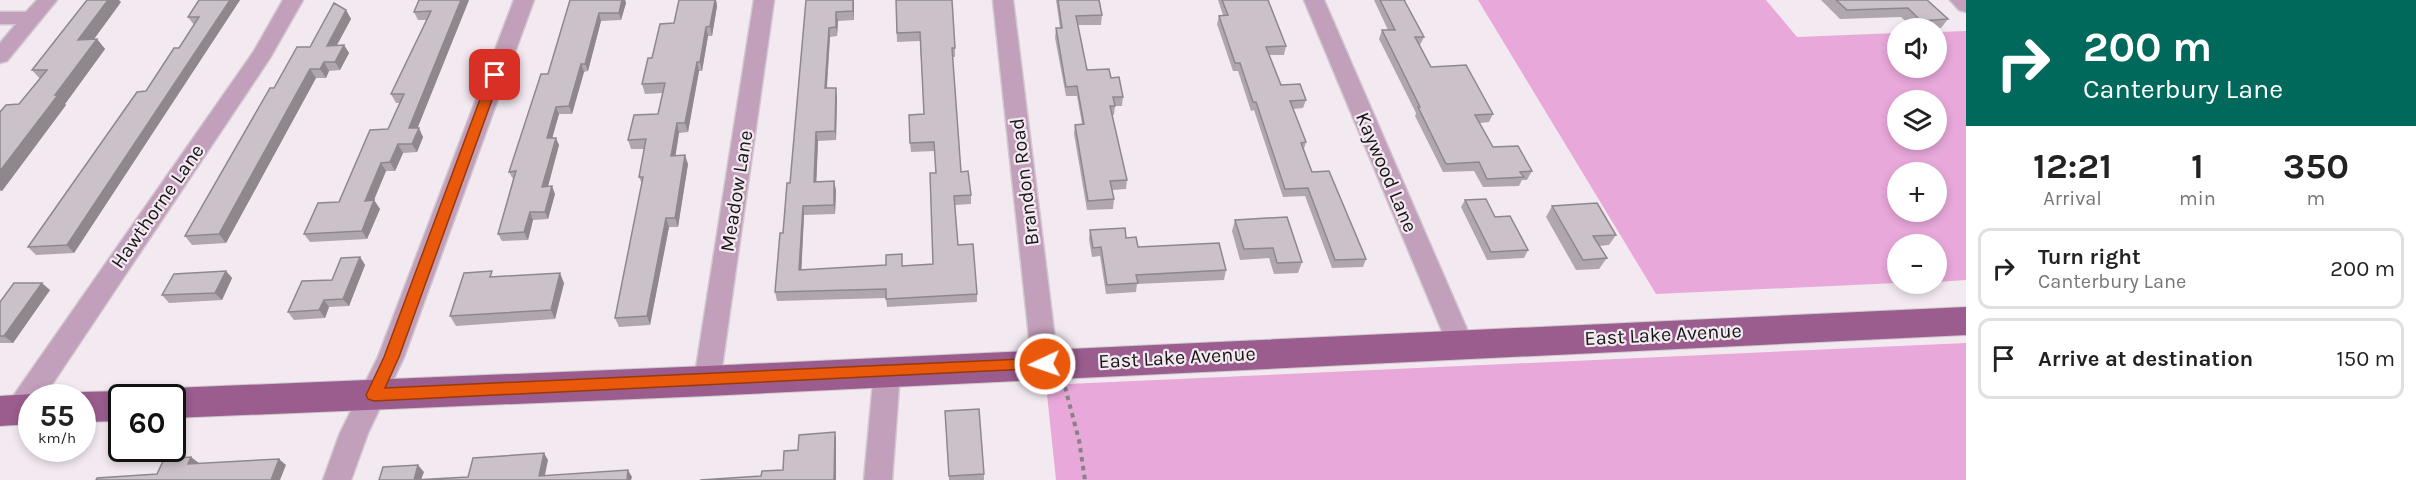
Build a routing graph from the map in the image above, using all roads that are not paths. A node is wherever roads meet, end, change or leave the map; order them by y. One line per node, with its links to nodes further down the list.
1 (47, 0): 8 (street)
2 (293, 0): 17 (street, Hawthorne Lane)
3 (524, 0): 15 (street)
4 (764, 0): 14 (street, Meadow Lane)
5 (1004, 0): 12 (street, Brandon Road)
6 (1314, 0): 11 (street, Kaywood Lane)
7 (0, 18): 8 (street)
8 (32, 18): 9 (street)
9 (0, 56)
10 (1966, 321): 11 (main road, East Lake Avenue)
11 (1460, 343): 12 (main road, East Lake Avenue)
12 (1052, 364): 13 (main road, East Lake Avenue)
13 (886, 372): 14 (main road, East Lake Avenue); 19 (street)
14 (707, 381): 15 (main road, East Lake Avenue)
15 (374, 395): 16 (main road, East Lake Avenue); 18 (street)
16 (186, 402)
17 (17, 410)
18 (337, 480)
19 (878, 480)

